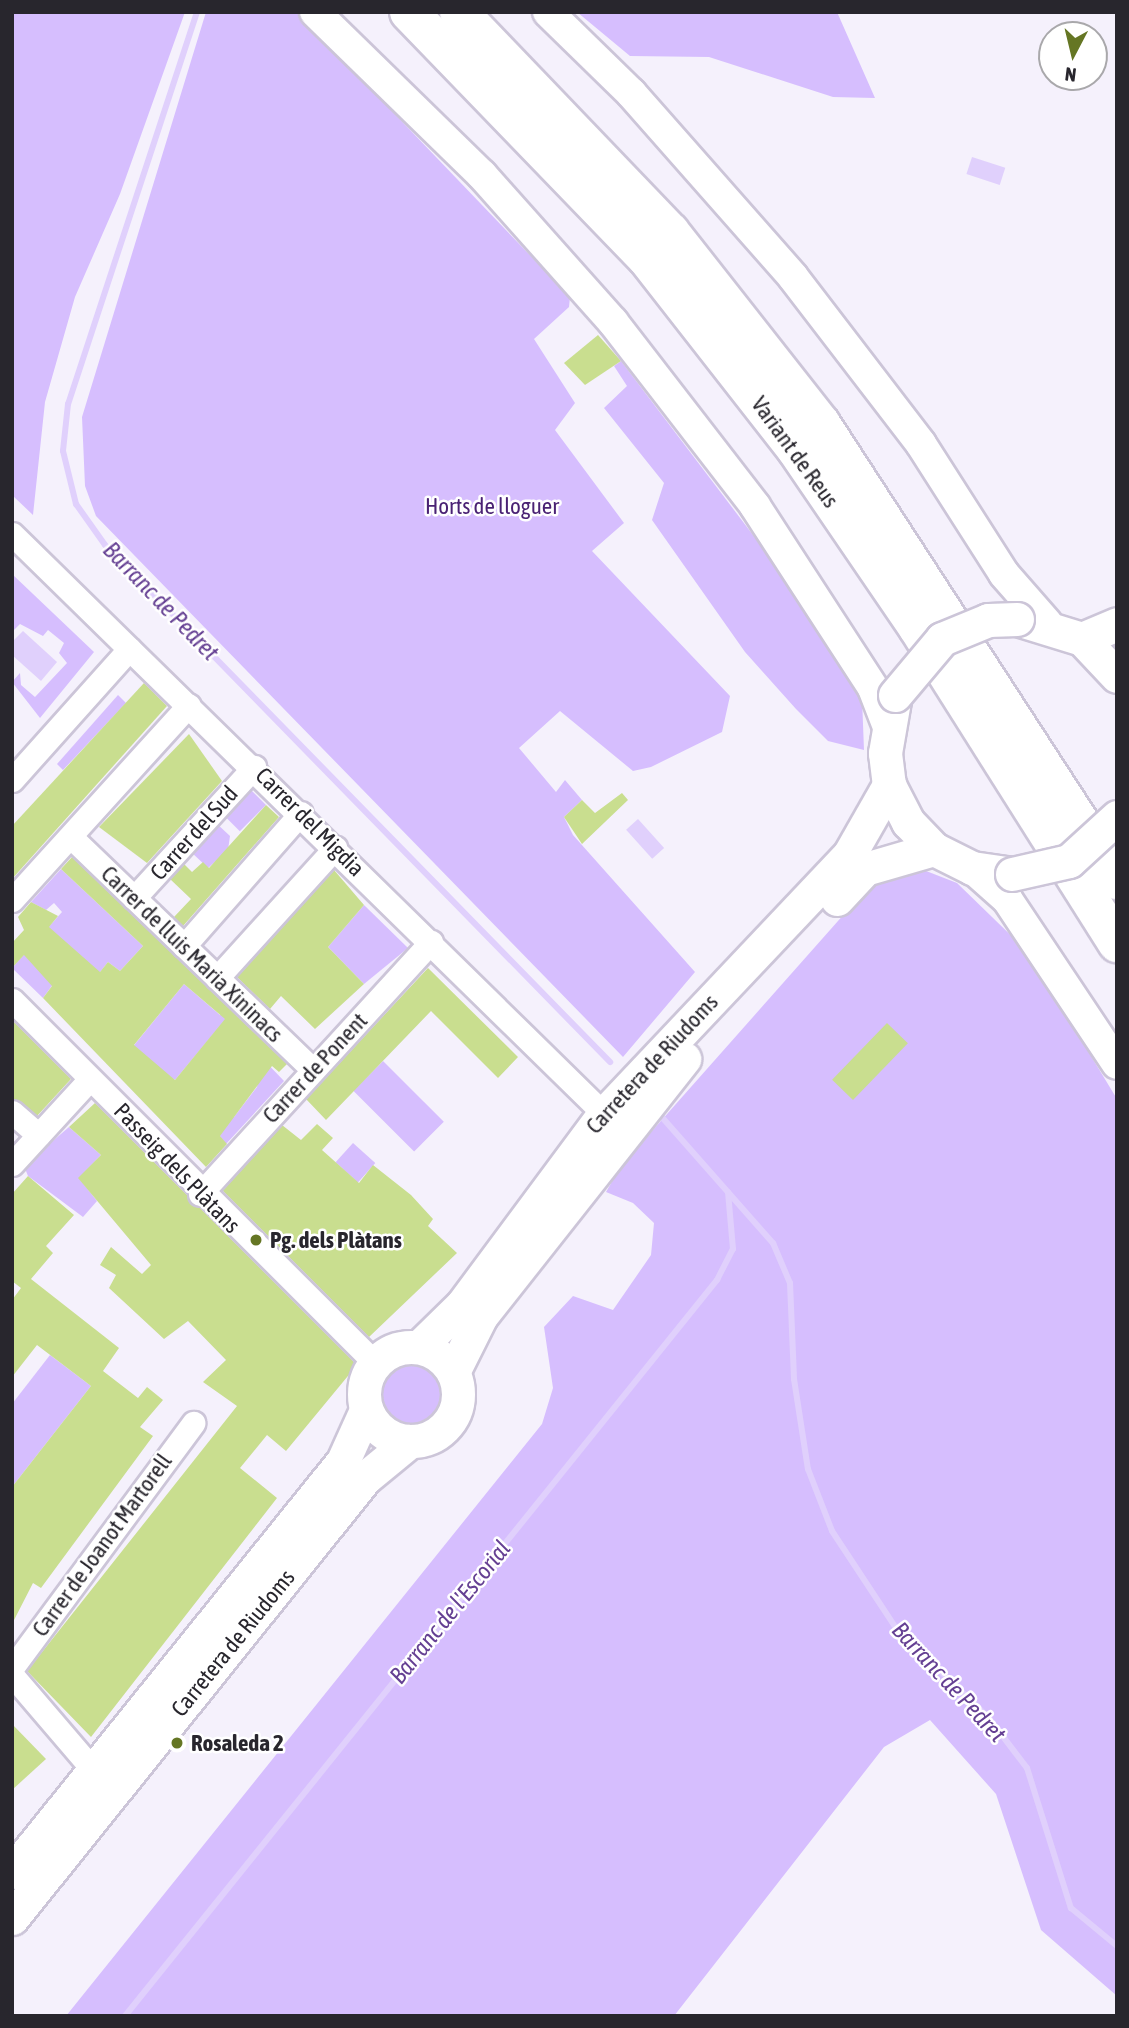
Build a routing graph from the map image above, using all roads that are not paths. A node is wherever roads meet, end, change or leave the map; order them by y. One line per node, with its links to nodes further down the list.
1 (315, 12): 12 (street)
2 (409, 12): 26 (highway, Variant de Reus)
3 (459, 12): 22 (highway, Variant de Reus)
4 (548, 12): 6 (street)
5 (12, 534): 9 (street, Carrer del Migdia)
6 (1032, 621): 8 (main road); 12 (main road, bridge)
7 (1117, 624): 8 (main road)
8 (1082, 639): 10 (main road)
9 (130, 649): 11 (street, Carrer del Migdia); 14 (street)
10 (1117, 676)
11 (189, 705): 13 (street, Carrer del Migdia); 18 (street)
12 (891, 709): 15 (main road)
13 (254, 767): 16 (street, Carrer del Migdia); 23 (street, Carrer del Sud)
14 (12, 780)
15 (889, 785): 20 (main road); 34 (main road, Carretera de Riudoms)
16 (301, 813): 19 (street, Carrer del Migdia); 27 (street)
17 (1117, 817): 21 (main road, bridge)
18 (71, 838): 23 (street, Carrer de lluis Maria Xininacs); 24 (street)
19 (335, 848): 25 (street, Carrer del Migdia); 28 (street)
20 (934, 849): 21 (main road); 40 (main road, Carretera de Riudoms)
21 (972, 868): 30 (street)
22 (1117, 880)
23 (134, 898): 27 (street, Carrer de lluis Maria Xininacs)
24 (12, 900)
25 (431, 942): 31 (street, Carrer de Ponent); 34 (street, Carrer del Migdia)
26 (1117, 943)
27 (184, 946): 28 (street, Carrer de lluis Maria Xininacs)
28 (217, 978): 31 (street, Carrer de lluis Maria Xininacs)
29 (12, 1000): 32 (street, Passeig dels Plàtans)
30 (1117, 1064)
31 (313, 1070): 37 (street, Carrer de Ponent)
32 (90, 1079): 35 (street); 37 (street, Passeig dels Plàtans)
33 (12, 1112): 35 (street)
34 (604, 1114): 38 (main road, Carretera de Riudoms)
35 (38, 1135): 36 (street)
36 (12, 1164)
37 (200, 1194): 39 (street, Passeig dels Plàtans)
38 (419, 1347): 39 (main road); 40 (main road)
39 (375, 1363): 41 (main road)
40 (453, 1372): 43 (main road)
41 (366, 1410): 43 (main road); 46 (main road, Carretera de Riudoms)
42 (193, 1423): 44 (street, Carrer de Joanot Martorell)
43 (410, 1441): 48 (main road, Carretera de Riudoms)
44 (12, 1668)
45 (12, 1675): 46 (street)
46 (94, 1771): 47 (main road, Carretera de Riudoms)
47 (12, 1872)
48 (12, 1918)

